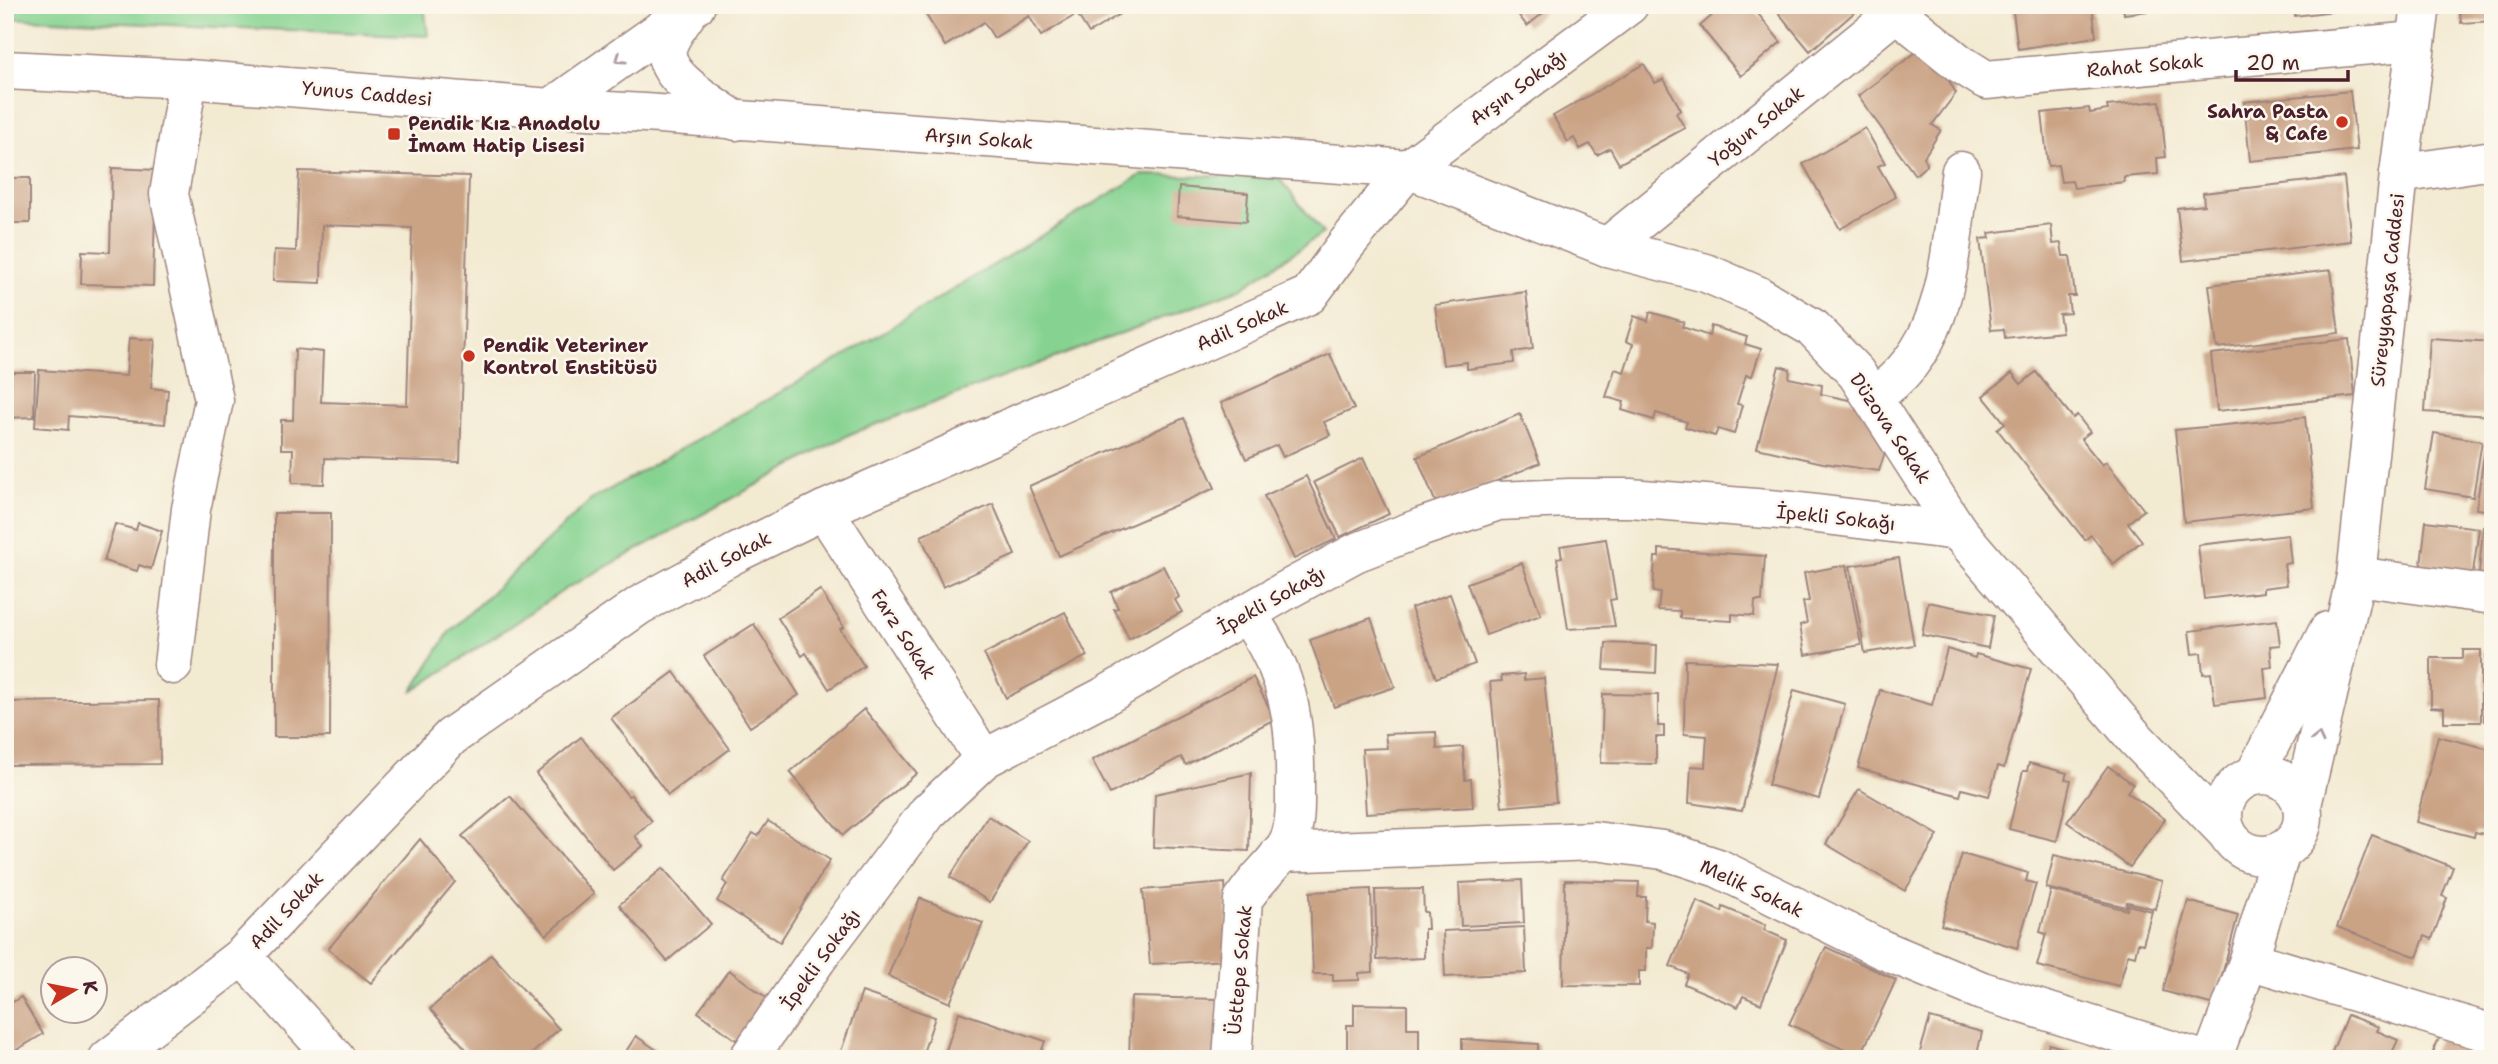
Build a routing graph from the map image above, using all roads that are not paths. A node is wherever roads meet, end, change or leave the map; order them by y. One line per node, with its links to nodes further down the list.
1 (1629, 5): 10 (street, Arşın Sokağı)
2 (692, 8): 7 (street, one-way to 7); 8 (street)
3 (1901, 9): 4 (street, Rahat Sokak); 13 (street, Yoğun Sokak)
4 (2418, 23): 12 (street, Süreyyapaşa Caddesi)
5 (5, 70): 6 (street, Yunus Caddesi)
6 (188, 79): 7 (street, Yunus Caddesi); 20 (street)
7 (551, 108): 8 (street, Arşın Sokak)
8 (736, 121): 10 (street, Arşın Sokak)
9 (2493, 160): 12 (street)
10 (1408, 169): 13 (street, Düzova Sokak); 15 (street, Adil Sokak)
11 (1961, 171): 14 (street)
12 (2399, 174): 17 (street, Süreyyapaşa Caddesi)
13 (1607, 247): 14 (street, Düzova Sokak)
14 (1872, 397): 16 (street, Düzova Sokak)
15 (824, 510): 22 (street, Farz Sokak); 28 (street, Adil Sokak)
16 (1958, 531): 19 (street, İpekli Sokağı); 21 (street, Düzova Sokak)
17 (2356, 576): 18 (street); 23 (street, Süreyyapaşa Caddesi); 24 (street, Süreyyapaşa Caddesi, one-way to 17)
18 (2493, 595)
19 (1246, 613): 22 (street, İpekli Sokağı); 27 (street, Üsttepe Sokak)
20 (173, 665)
21 (2136, 738): 23 (street); 25 (street, Düzova Sokak)
22 (984, 758): 33 (street, İpekli Sokağı)
23 (2245, 779): 24 (street); 25 (street, Süreyyapaşa Caddesi)
24 (2302, 805): 26 (street, Süreyyapaşa Caddesi)
25 (2234, 840): 26 (street); 29 (street, Süreyyapaşa Caddesi)
26 (2281, 851): 29 (street)
27 (1280, 853): 34 (street, Üsttepe Sokak); 35 (street, Melik Sokak)
28 (242, 956): 31 (street, Adil Sokak); 32 (street)
29 (2249, 960): 30 (street); 36 (street)
30 (2493, 1034)
31 (108, 1059)
32 (337, 1059)
33 (748, 1059)
34 (1232, 1059)
35 (2200, 1059)
36 (2212, 1059)

